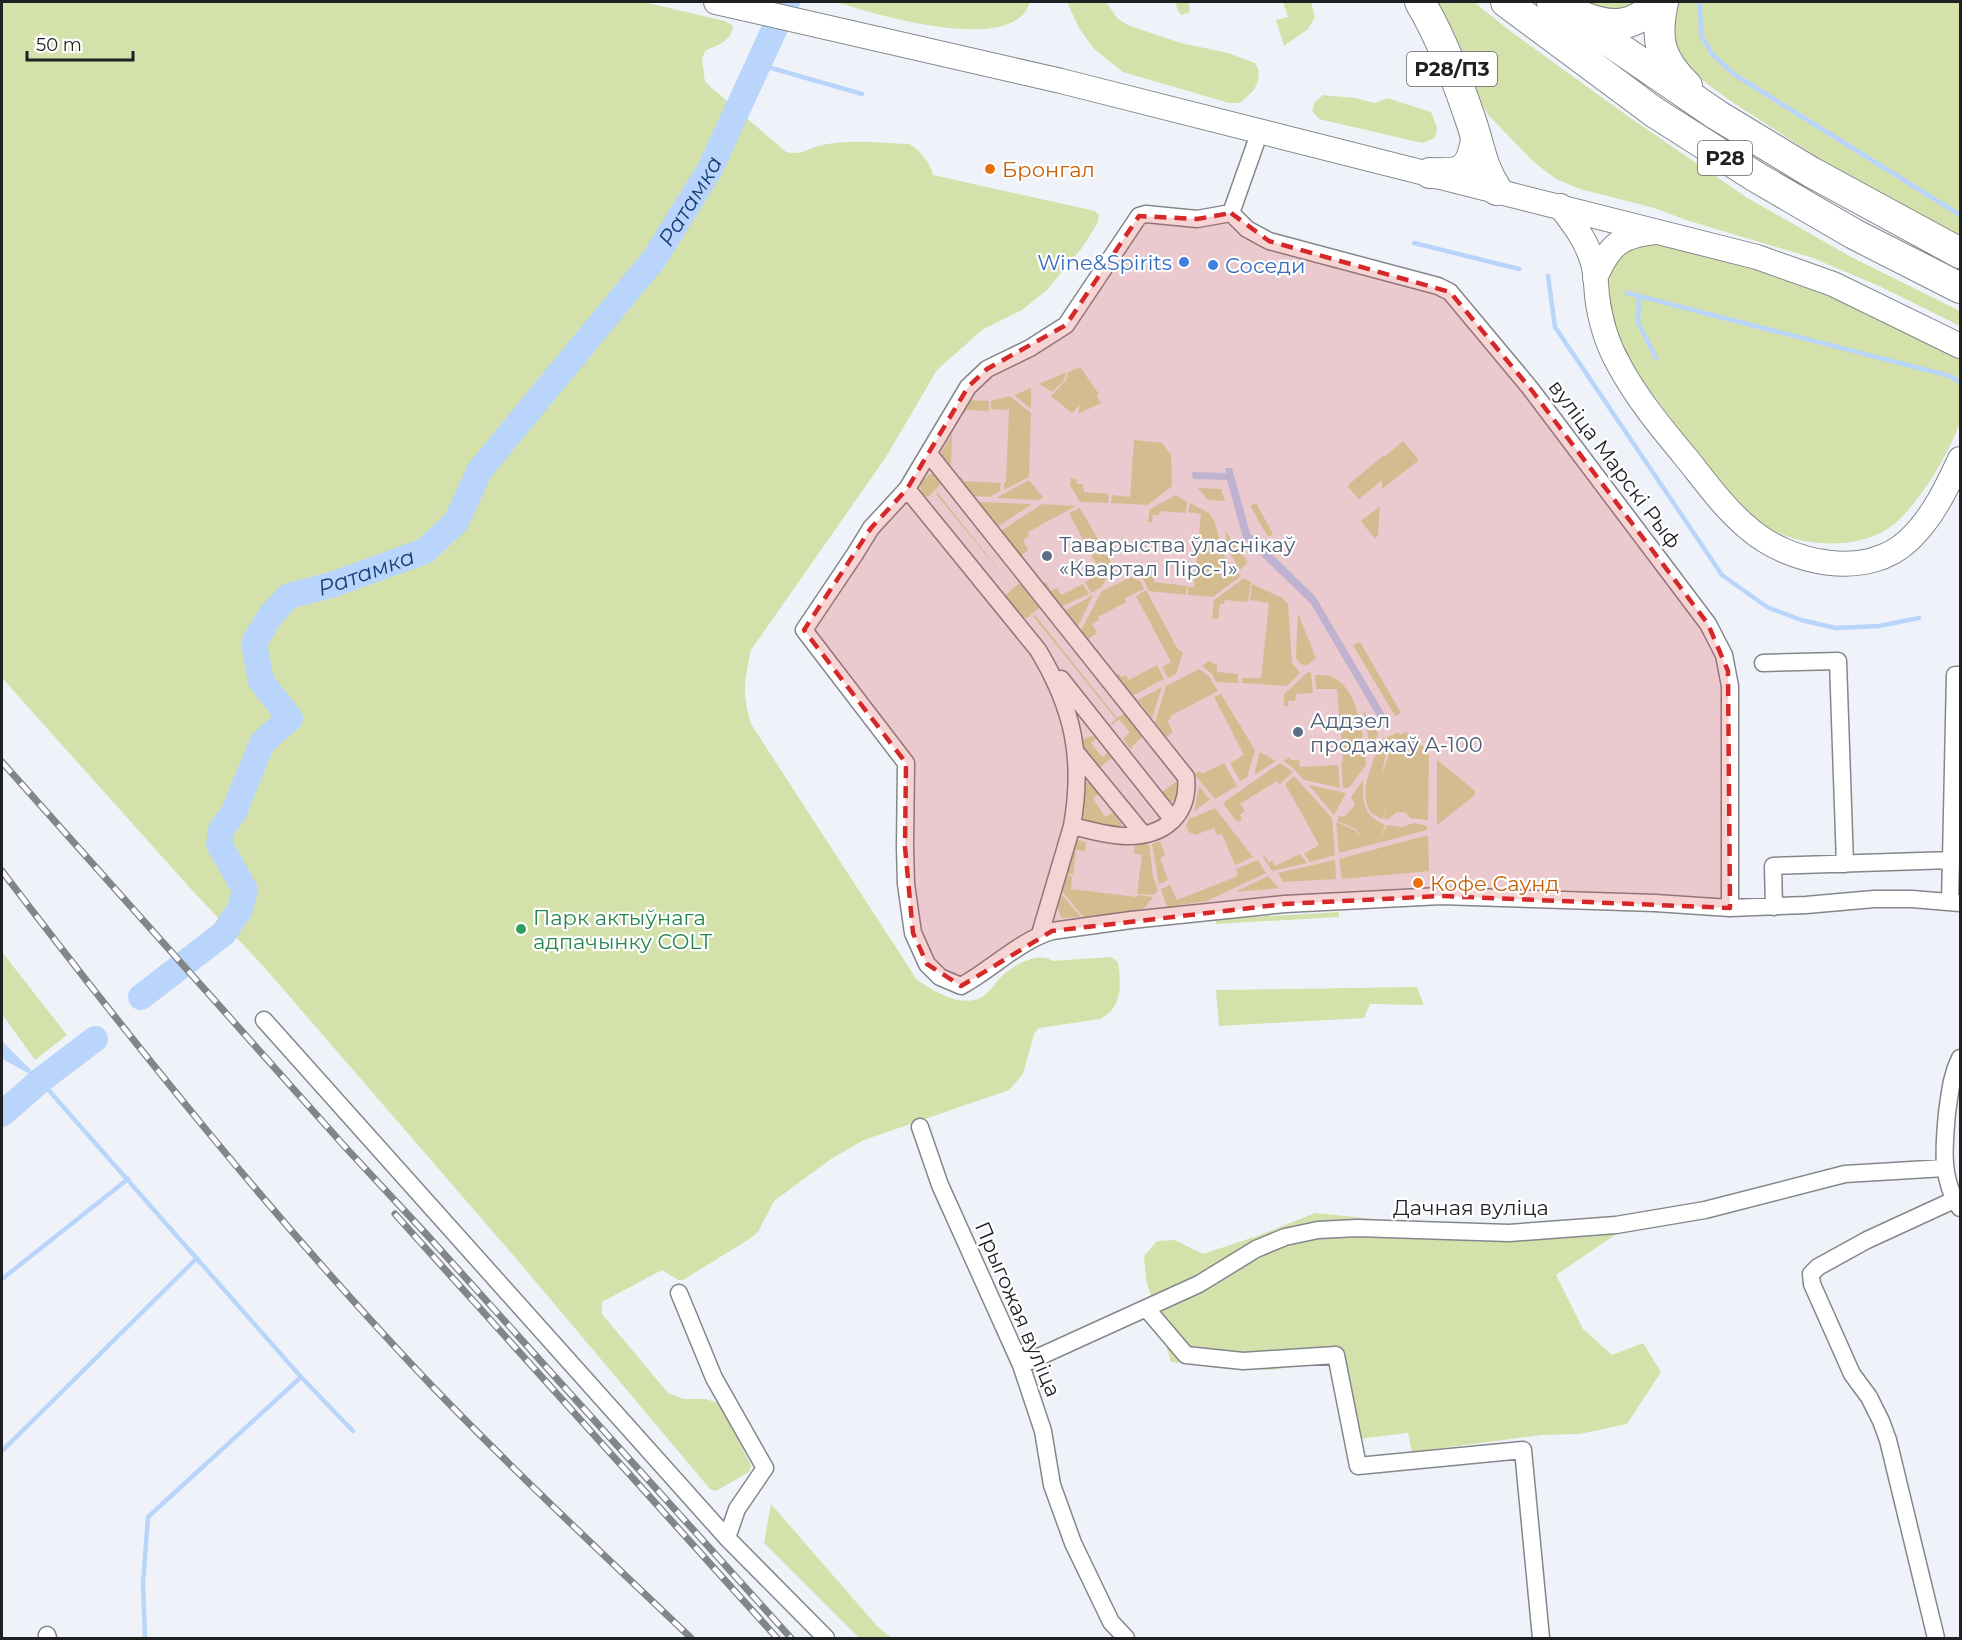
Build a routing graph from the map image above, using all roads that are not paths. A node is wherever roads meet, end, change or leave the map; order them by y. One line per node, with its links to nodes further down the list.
1 (716, 2): 7 (street)
2 (1420, 2): 8 (highway, Р28/П3)
3 (1506, 2): 17 (highway, Р28)
4 (1661, 2): 5 (highway); 6 (highway)
5 (1556, 4): 6 (highway, Р28)
6 (1717, 115): 15 (highway, Р28)
7 (1260, 131): 9 (street); 12 (street)
8 (1476, 140): 9 (highway); 10 (highway, Р28/П3)
9 (1430, 173): 10 (street)
10 (1497, 190): 11 (street)
11 (1560, 206): 13 (street); 16 (street)
12 (1231, 213): 19 (street); 33 (street, вуліца Марскі Рыф)
13 (1610, 219): 14 (street); 16 (street)
14 (1659, 231): 16 (street); 18 (street)
15 (1960, 253)
16 (1595, 278): 20 (street)
17 (1960, 288)
18 (1960, 346)
19 (928, 454): 21 (street); 26 (street)
20 (1960, 459)
21 (907, 489): 22 (street); 34 (street)
22 (1038, 650): 25 (street); 26 (street)
23 (1763, 663): 30 (street)
24 (1960, 675): 29 (street)
25 (1075, 750): 27 (street); 28 (street)
26 (1173, 820): 28 (street)
27 (1072, 826): 28 (street); 34 (street)
28 (1143, 834)
29 (1951, 860): 30 (street); 31 (street)
30 (1845, 864): 32 (street)
31 (1955, 902): 32 (street)
32 (1773, 907): 33 (street)
33 (1730, 908): 34 (street)
34 (1041, 934)
35 (264, 1020): 43 (street)
36 (1960, 1058): 38 (street)
37 (920, 1127): 42 (street, Прыгожая вуліца)
38 (1945, 1168): 39 (street); 41 (street, Дачная вуліца)
39 (1957, 1205): 47 (street)
40 (679, 1293): 43 (street)
41 (1146, 1308): 42 (street, Дачная вуліца); 46 (street)
42 (1021, 1365): 45 (street, Прыгожая вуліца)
43 (727, 1538): 44 (street)
44 (826, 1638)
45 (1126, 1638)
46 (1541, 1638)
47 (1936, 1638)

